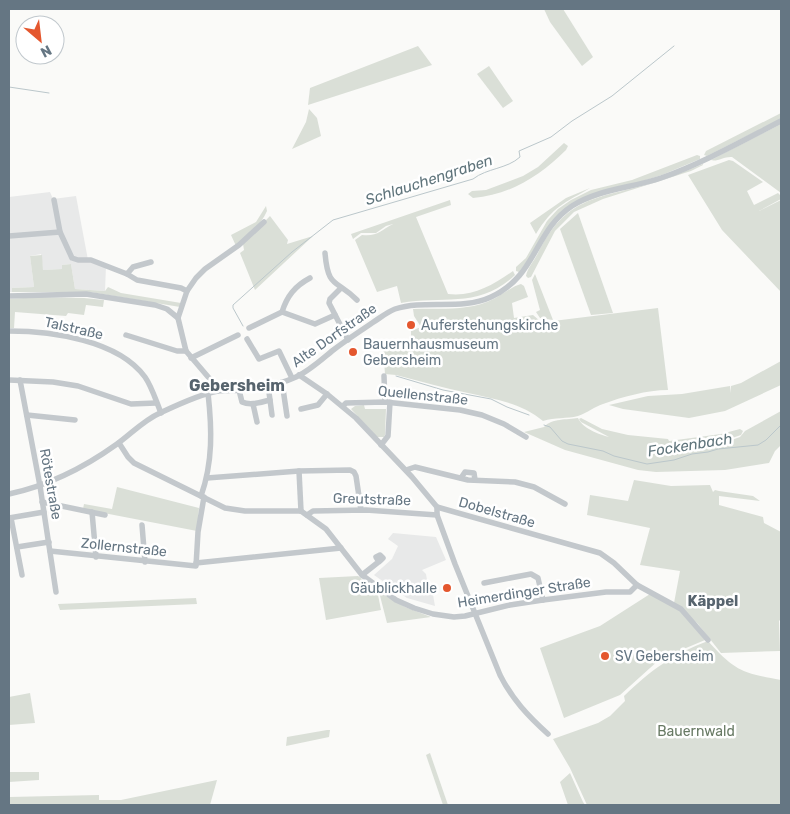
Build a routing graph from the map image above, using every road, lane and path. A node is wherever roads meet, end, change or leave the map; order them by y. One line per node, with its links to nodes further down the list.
1 (781, 121): 22 (street, Alte Dorfstraße)
2 (54, 200): 4 (street)
3 (264, 222): 11 (street)
4 (60, 232): 5 (street); 8 (street)
5 (9, 236)
6 (325, 253): 10 (street)
7 (151, 262): 8 (street)
8 (127, 274): 11 (street)
9 (310, 278): 14 (street)
10 (341, 288): 13 (street); 15 (street)
11 (187, 291): 16 (street)
12 (9, 296): 16 (street)
13 (357, 300)
14 (282, 312): 15 (street); 17 (street)
15 (335, 315): 22 (street)
16 (178, 318): 23 (street)
17 (248, 328)
18 (9, 331): 38 (street, Talstraße)
19 (126, 335): 23 (street)
20 (238, 335): 24 (street)
21 (247, 339): 27 (street, Alte Dorfstraße)
22 (348, 340): 25 (street, Alte Dorfstraße)
23 (186, 350): 24 (street)
24 (191, 358): 33 (street)
25 (299, 376): 27 (street, Alte Dorfstraße); 35 (street, Dobelstraße)
26 (384, 376): 37 (street)
27 (292, 378): 30 (street, Alte Dorfstraße)
28 (9, 380): 29 (street)
29 (20, 380): 38 (street); 43 (street, Rötestraße)
30 (282, 382): 31 (street, Alte Dorfstraße); 45 (street, Alte Dorfstraße)
31 (268, 385): 32 (street, Alte Dorfstraße); 36 (street)
32 (239, 390): 33 (street, Alte Dorfstraße); 39 (street)
33 (217, 391): 34 (street, Alte Dorfstraße)
34 (208, 394): 42 (street, Alte Dorfstraße); 53 (street)
35 (327, 394): 40 (street, Dobelstraße); 41 (street)
36 (270, 400): 39 (street); 44 (street)
37 (387, 402): 40 (street, Quellenstraße); 48 (street, Quellenstraße); 50 (street)
38 (156, 403): 42 (street, Talstraße)
39 (253, 404): 47 (street)
40 (343, 406): 50 (street, Dobelstraße)
41 (301, 409)
42 (160, 413): 49 (street, Alte Dorfstraße)
43 (27, 415): 46 (street); 54 (street, Rötestraße)
44 (272, 415)
45 (287, 416)
46 (75, 420)
47 (257, 422)
48 (526, 437)
49 (119, 443): 54 (street, Alte Dorfstraße); 56 (street)
50 (381, 444): 51 (street, Dobelstraße)
51 (406, 470): 58 (street); 59 (street, Dobelstraße)
52 (299, 471): 53 (street); 60 (street); 61 (street)
53 (207, 478): 56 (street)
54 (40, 486): 55 (street, Alte Dorfstraße); 57 (street, Rötestraße)
55 (9, 494)
56 (202, 496): 61 (street); 76 (street)
57 (42, 502): 62 (street, Rötestraße); 63 (street)
58 (565, 504)
59 (437, 507): 66 (street); 80 (street, Dobelstraße)
60 (361, 510): 65 (street, Greutstraße); 66 (street, Greutstraße)
61 (301, 511): 65 (street, Heimerdinger Straße)
62 (44, 512): 67 (street); 69 (street, Rötestraße)
63 (92, 512): 64 (street); 73 (street)
64 (104, 515)
65 (307, 515): 71 (street, Heimerdinger Straße)
66 (437, 515): 83 (street)
67 (10, 518): 70 (street)
68 (142, 525): 74 (street)
69 (49, 542): 70 (street); 72 (street, Rötestraße)
70 (17, 548): 77 (street)
71 (341, 548): 76 (street, Zollernstraße); 78 (street, Heimerdinger Straße)
72 (50, 551): 73 (street, Zollernstraße); 81 (street, Rötestraße)
73 (96, 557): 74 (street, Zollernstraße)
74 (145, 562): 76 (street, Zollernstraße)
75 (379, 562): 78 (street)
76 (196, 565)
77 (22, 575)
78 (362, 575): 83 (street, Heimerdinger Straße)
79 (484, 583): 82 (street)
80 (637, 585): 82 (street, Heimerdinger Straße); 84 (street, Dobelstraße)
81 (56, 592)
82 (543, 600): 83 (street, Heimerdinger Straße)
83 (475, 614): 85 (street)
84 (708, 640)
85 (548, 734)

